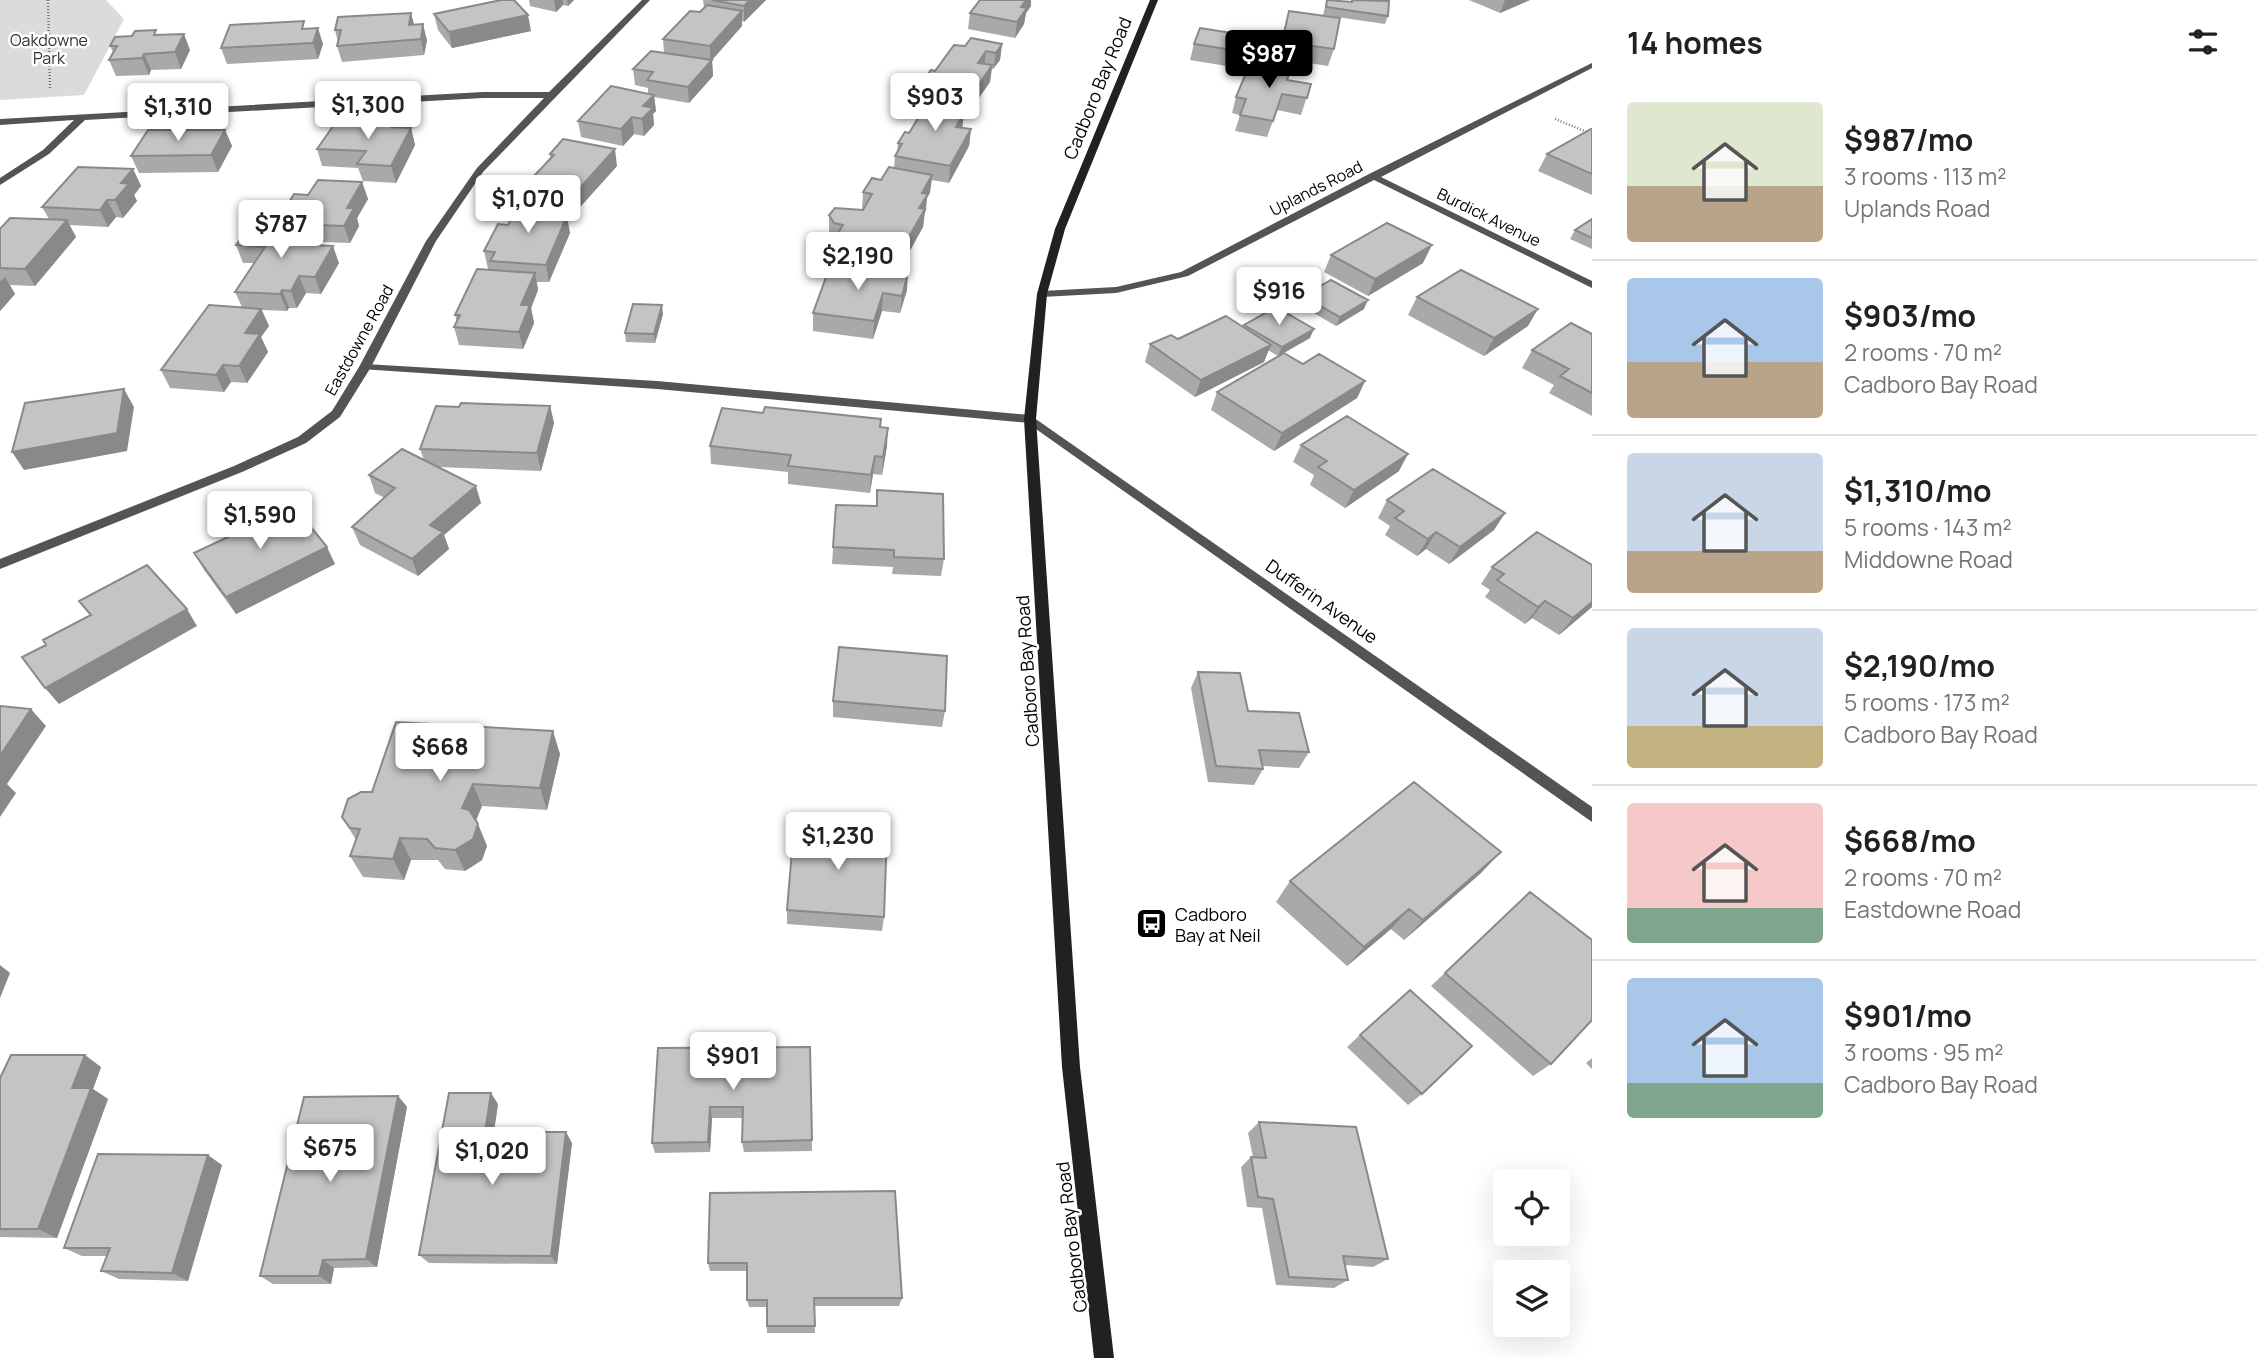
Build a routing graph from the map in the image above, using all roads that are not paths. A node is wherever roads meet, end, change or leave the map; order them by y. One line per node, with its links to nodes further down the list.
1 (646, 0): 4 (street, Eastdowne Road)
2 (1154, 0): 10 (main road, Cadboro Bay Road)
3 (1592, 65): 7 (street, Uplands Road)
4 (551, 95): 5 (street); 11 (street, Eastdowne Road)
5 (82, 118): 6 (street); 8 (street)
6 (0, 121)
7 (1372, 176): 9 (street, Burdick Avenue); 10 (street, Uplands Road)
8 (0, 182)
9 (1592, 285)
10 (1042, 295): 12 (main road, Cadboro Bay Road)
11 (365, 367): 12 (street); 13 (street, Eastdowne Road)
12 (1031, 419): 14 (street, Dufferin Avenue); 15 (main road, Cadboro Bay Road)
13 (0, 564)
14 (1592, 815)
15 (1104, 1358)

